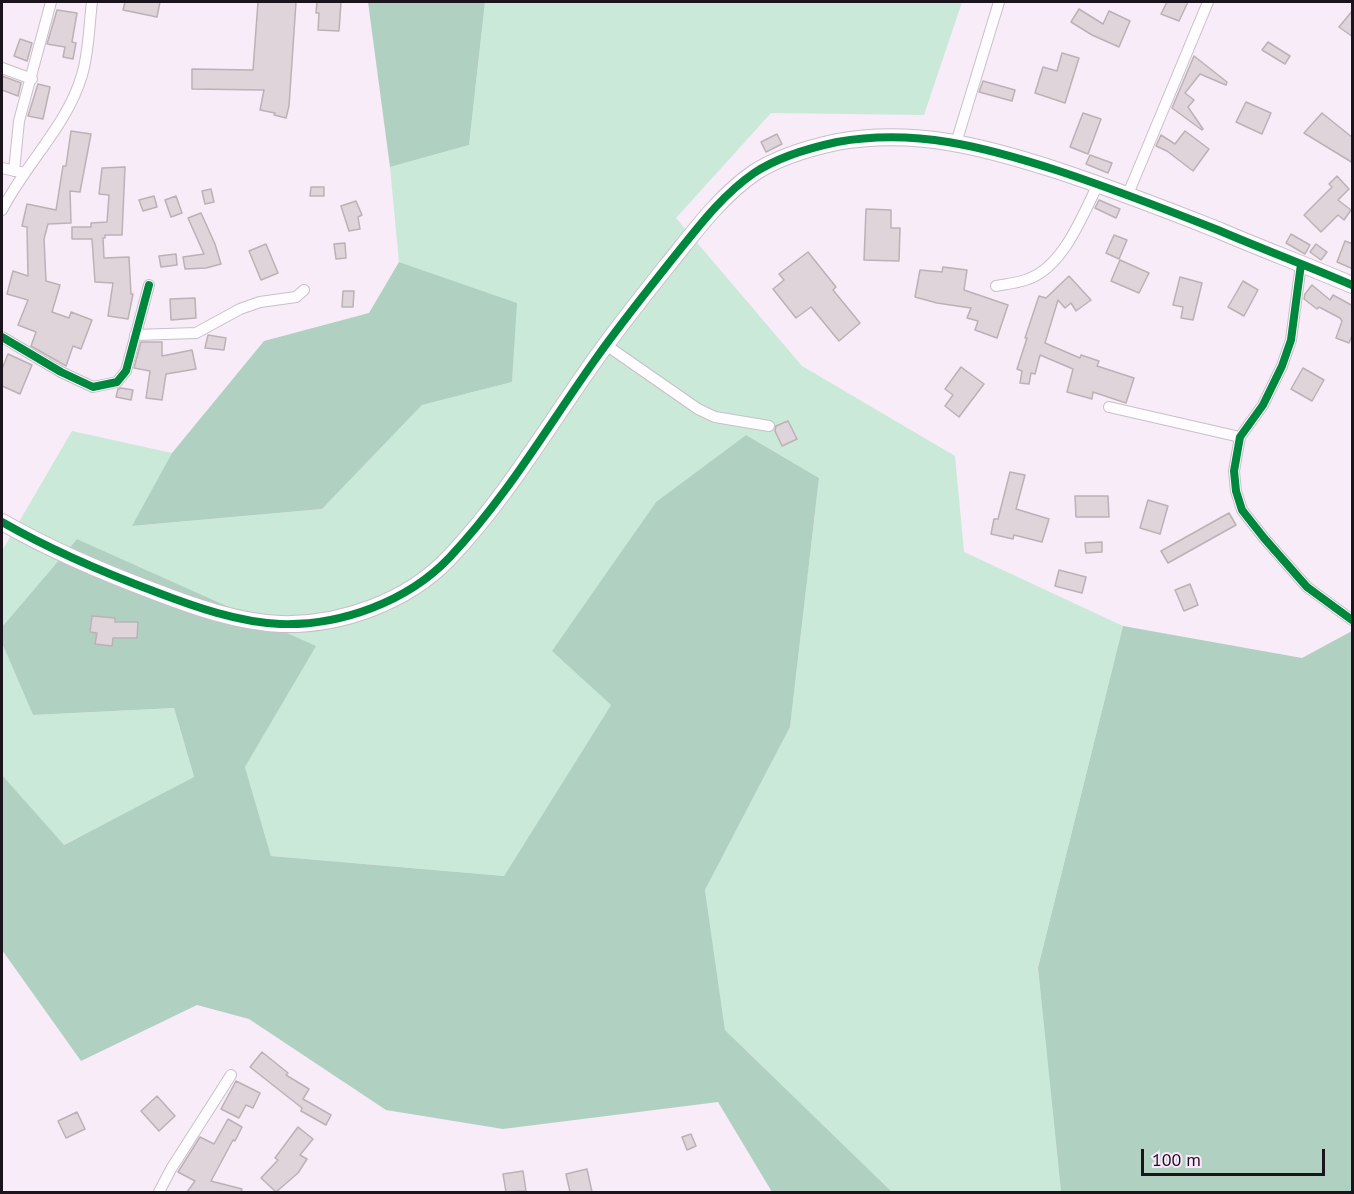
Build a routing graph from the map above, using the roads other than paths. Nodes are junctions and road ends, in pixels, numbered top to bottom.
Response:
1 (51, 2) edge
2 (92, 2) edge
3 (999, 2) edge
4 (1208, 2) edge
5 (2, 68) edge
6 (32, 79) junction
7 (956, 143) junction
8 (2, 168) edge
9 (19, 172) junction
10 (1098, 184) junction
11 (1128, 194) junction
12 (2, 210) edge
13 (1301, 264) junction
14 (149, 285) dead end
15 (1353, 285) edge
16 (996, 286) dead end
17 (304, 290) dead end
18 (135, 335) junction
19 (2, 337) edge
20 (606, 345) junction
21 (1108, 407) dead end
22 (769, 426) dead end
23 (1240, 437) junction
24 (2, 522) edge
25 (1353, 620) edge
26 (231, 1075) dead end
27 (159, 1192) edge

1 - 6 street
2 - 9 street
3 - 7 street
4 - 11 street
5 - 6 street
6 - 9 street
7 - 10 street
7 - 20 street
8 - 9 street
9 - 12 street
10 - 11 street
10 - 16 street
11 - 13 street
13 - 15 street
13 - 23 street
14 - 18 street
17 - 18 street
18 - 19 street
20 - 22 street
20 - 24 street
21 - 23 street
23 - 25 street
26 - 27 street

